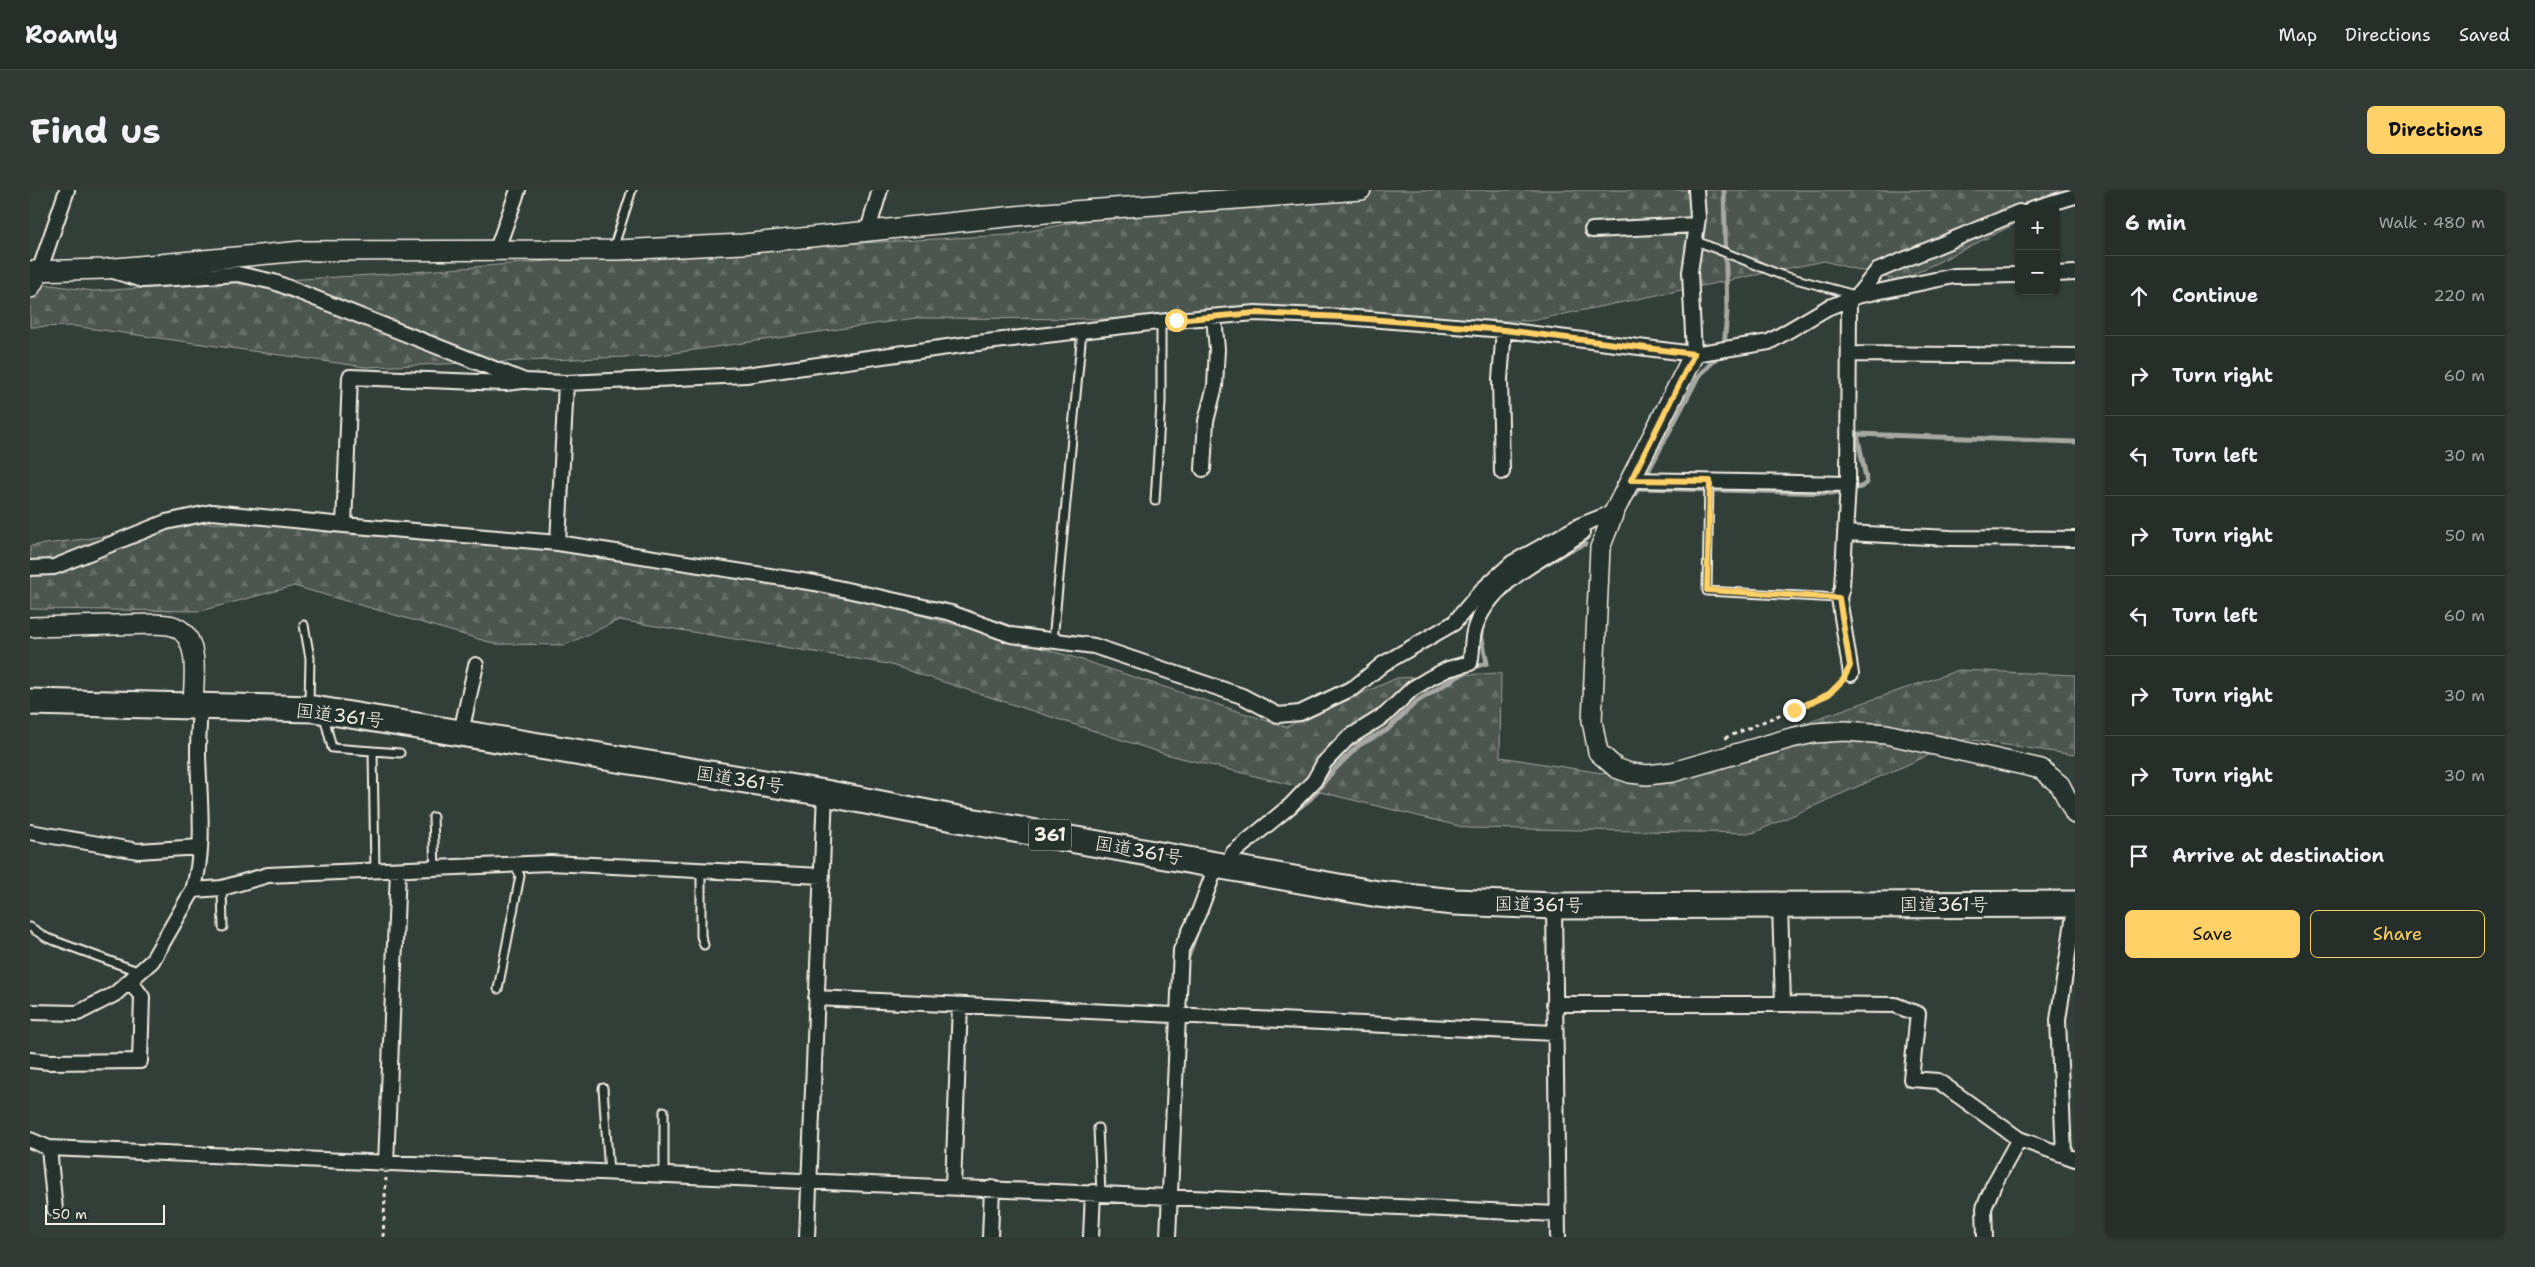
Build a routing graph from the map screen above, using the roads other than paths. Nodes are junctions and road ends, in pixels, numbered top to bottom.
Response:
1 (67, 190) edge
2 (518, 190) edge
3 (632, 190) edge
4 (880, 190) edge
5 (1361, 190) edge
6 (1696, 190) edge
7 (2075, 196) edge
8 (2044, 205) edge
9 (2015, 214) edge
10 (1697, 225) junction
11 (868, 230) junction
12 (1592, 230) dead end
13 (1694, 240) junction
14 (497, 249) junction
15 (612, 250) junction
16 (105, 269) junction
17 (35, 271) edge
18 (2075, 273) edge
19 (2015, 274) edge
20 (2060, 274) edge
21 (30, 288) edge
22 (1853, 298) junction
23 (1214, 318) junction
24 (1161, 322) junction
25 (1082, 330) junction
26 (1504, 330) junction
27 (1694, 354) junction
28 (1850, 354) junction
29 (2075, 356) edge
30 (525, 381) junction
31 (566, 383) junction
32 (1203, 469) dead end
33 (1502, 472) dead end
34 (1631, 480) junction
35 (1710, 481) junction
36 (1848, 484) junction
37 (1155, 501) dead end
38 (1614, 512) junction
39 (344, 525) junction
40 (1845, 533) junction
41 (2075, 539) edge
42 (558, 543) junction
43 (30, 568) edge
44 (1839, 598) junction
45 (304, 625) dead end
46 (30, 627) edge
47 (1053, 641) junction
48 (476, 665) dead end
49 (1850, 670) road end
50 (30, 702) edge
51 (196, 707) junction
52 (316, 710) junction
53 (461, 732) junction
54 (373, 752) junction
55 (400, 753) dead end
56 (825, 793) junction
57 (2075, 814) edge
58 (433, 817) dead end
59 (30, 832) edge
60 (200, 847) junction
61 (515, 865) junction
62 (1222, 865) junction
63 (435, 868) junction
64 (398, 870) junction
65 (701, 870) junction
66 (374, 871) junction
67 (822, 876) junction
68 (222, 888) junction
69 (193, 890) junction
70 (2075, 904) edge
71 (1780, 905) junction
72 (1554, 906) junction
73 (2075, 908) edge
74 (223, 926) dead end
75 (30, 927) edge
76 (704, 946) dead end
77 (135, 976) junction
78 (498, 989) dead end
79 (816, 998) junction
80 (1554, 1004) junction
81 (1782, 1004) junction
82 (960, 1005) junction
83 (30, 1012) edge
84 (1181, 1015) junction
85 (1554, 1032) junction
86 (30, 1060) edge
87 (603, 1088) dead end
88 (664, 1111) dead end
89 (1098, 1128) dead end
90 (2019, 1139) junction
91 (30, 1140) edge
92 (49, 1148) junction
93 (2070, 1157) edge
94 (386, 1164) junction
95 (609, 1172) junction
96 (664, 1175) junction
97 (809, 1180) junction
98 (953, 1186) junction
99 (992, 1188) junction
100 (1097, 1192) junction
101 (1174, 1197) junction
102 (54, 1210) dead end
103 (1558, 1214) junction
104 (806, 1237) edge
105 (990, 1237) edge
106 (1091, 1237) edge
107 (1168, 1237) edge
108 (1558, 1237) edge
109 (1985, 1237) edge

1 - 17 street
2 - 14 street
3 - 15 lane
4 - 11 street
5 - 11 street
6 - 10 street
7 - 8 street
9 - 22 street
10 - 12 street
10 - 13 street
11 - 15 street
13 - 22 lane
13 - 27 street
14 - 15 street
14 - 16 street
16 - 17 street
16 - 30 street
17 - 21 street
18 - 20 street
19 - 22 street
22 - 27 street
22 - 28 street
23 - 24 street
23 - 26 street
23 - 32 street
24 - 25 street
24 - 37 lane
25 - 31 street
25 - 47 lane
26 - 27 street
26 - 33 street
27 - 34 street
28 - 29 street
28 - 36 street
30 - 31 street
30 - 39 street
31 - 42 street
34 - 35 street
34 - 38 street
35 - 36 street
35 - 44 lane
36 - 40 street
38 - 47 street
38 - 57 street
38 - 62 street
39 - 42 street
39 - 43 street
40 - 41 street
40 - 44 street
42 - 47 street
44 - 49 street
45 - 52 lane
46 - 51 street
48 - 53 street
50 - 51 highway, 国道361号 / 361
51 - 52 highway, 国道361号 / 361
51 - 60 street
52 - 53 highway, 国道361号 / 361
52 - 54 lane
53 - 56 highway, 国道361号 / 361
54 - 55 lane
54 - 66 lane
56 - 62 highway, 国道361号 / 361
56 - 67 street
58 - 63 lane
59 - 60 street
60 - 69 street
61 - 63 street
61 - 65 street
61 - 78 lane
62 - 72 highway, 国道361号 / 361
62 - 84 street
63 - 64 street
64 - 66 street
64 - 94 street
65 - 67 street
65 - 76 lane
66 - 68 street
67 - 79 street
68 - 69 street
68 - 74 lane
69 - 77 street
70 - 71 highway, 国道361号 / 361
71 - 72 highway, 国道361号 / 361
71 - 81 street
72 - 80 street
73 - 93 street
75 - 77 lane
77 - 83 street
77 - 86 street
79 - 82 street
79 - 97 street
80 - 81 street
80 - 85 street
81 - 90 street
82 - 84 street
82 - 98 street
84 - 85 street
84 - 101 street
85 - 103 street
87 - 95 lane
88 - 96 lane
89 - 100 lane
90 - 93 street
90 - 109 street
91 - 92 street
92 - 94 street
92 - 102 street
94 - 95 street
95 - 96 street
96 - 97 street
97 - 98 street
97 - 104 street
98 - 99 street
99 - 100 street
99 - 105 street
100 - 101 street
100 - 106 street
101 - 103 street
101 - 107 street
103 - 108 street

